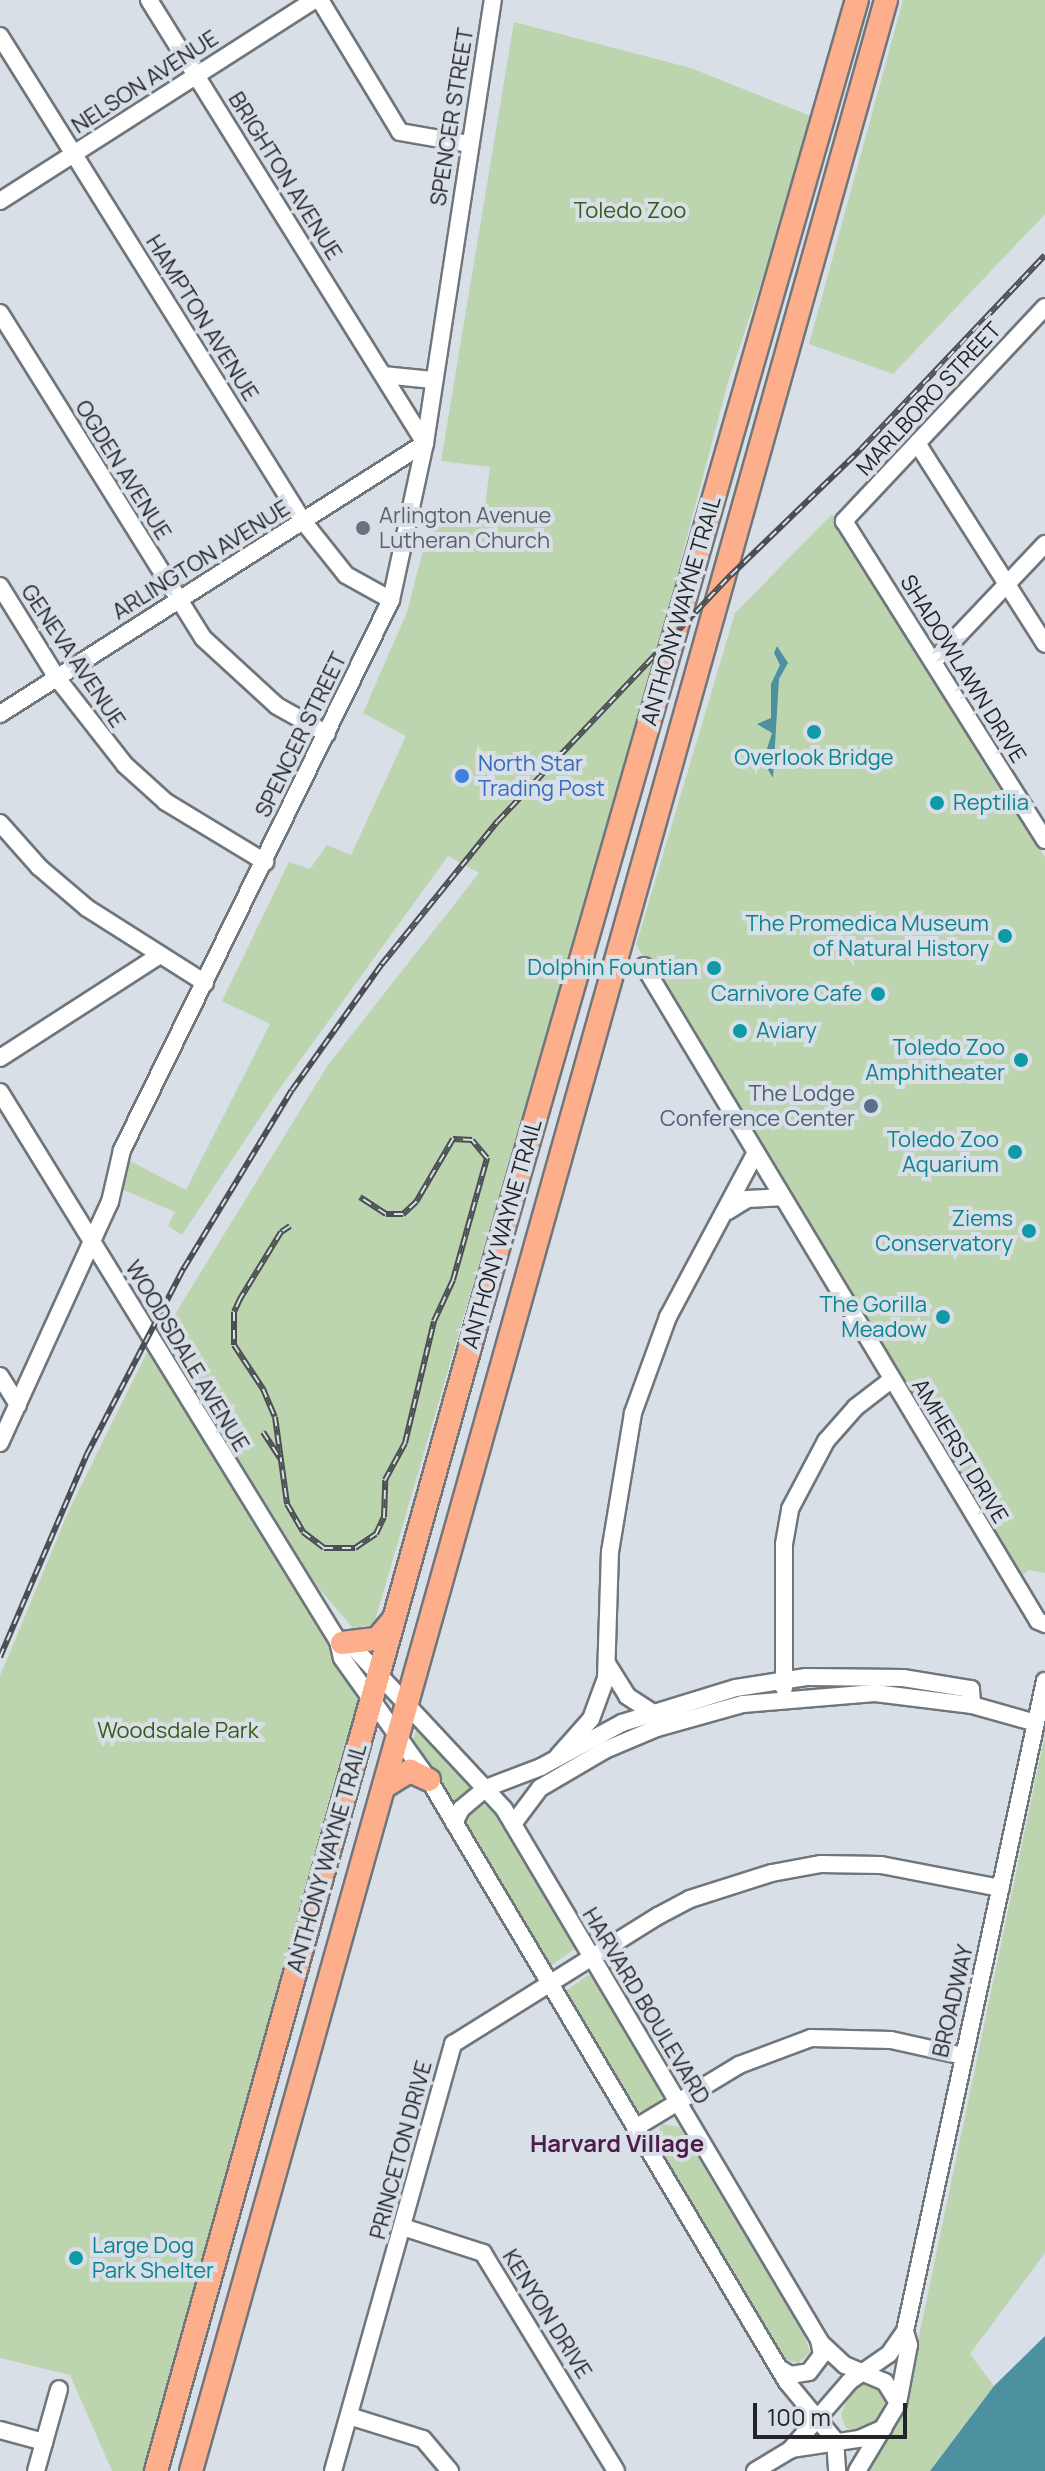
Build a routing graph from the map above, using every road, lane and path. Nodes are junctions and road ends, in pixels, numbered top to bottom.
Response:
1 (149, 0) edge
2 (317, 0) edge
3 (493, 0) edge
4 (857, 0) edge
5 (886, 0) edge
6 (0, 36) edge
7 (196, 76) junction
8 (469, 144) junction
9 (73, 154) junction
10 (0, 201) edge
11 (1045, 307) edge
12 (0, 313) edge
13 (383, 375) junction
14 (433, 380) junction
15 (425, 443) junction
16 (917, 443) junction
17 (303, 521) junction
18 (844, 521) joint
19 (1045, 544) edge
20 (1007, 583) junction
21 (0, 586) edge
22 (178, 600) junction
23 (391, 600) junction
24 (1045, 644) edge
25 (933, 662) junction
26 (57, 678) junction
27 (0, 714) edge
28 (327, 734) junction
29 (0, 823) edge
30 (1045, 840) edge
31 (265, 862) junction
32 (157, 957) junction
33 (644, 966) dead end
34 (205, 983) junction
35 (0, 1058) edge
36 (0, 1092) edge
37 (755, 1154) junction
38 (781, 1197) junction
39 (728, 1211) junction
40 (92, 1243) junction
41 (0, 1376) edge
42 (891, 1380) junction
43 (18, 1405) junction
44 (0, 1443) edge
45 (423, 1521) junction
46 (397, 1614) junction
47 (1045, 1624) edge
48 (340, 1642) junction
49 (608, 1663) junction
50 (381, 1675) junction
51 (1045, 1681) edge
52 (784, 1689) junction
53 (402, 1698) junction
54 (371, 1702) junction
55 (658, 1719) junction
56 (1036, 1723) junction
57 (397, 1737) junction
58 (556, 1764) junction
59 (429, 1780) junction
60 (384, 1787) junction
61 (486, 1788) junction
62 (454, 1823) junction
63 (513, 1824) junction
64 (1001, 1888) junction
65 (591, 1958) junction
66 (548, 1984) junction
67 (963, 2056) junction
68 (678, 2102) junction
69 (635, 2128) junction
70 (403, 2227) junction
71 (905, 2331) junction
72 (819, 2340) junction
73 (779, 2368) junction
74 (861, 2373) junction
75 (59, 2389) dead end
76 (898, 2403) junction
77 (349, 2416) junction
78 (892, 2420) junction
79 (820, 2421) junction
80 (0, 2430) edge
81 (835, 2440) junction
82 (44, 2442) junction
83 (790, 2450) junction
84 (36, 2471) edge
85 (156, 2471) edge
86 (191, 2471) edge
87 (333, 2471) edge
88 (450, 2471) edge
89 (616, 2471) edge
90 (755, 2471) edge
91 (837, 2471) edge
92 (857, 2471) edge

1 - 7 street, BRIGHTON AVENUE
2 - 7 street, NELSON AVENUE
2 - 8 street
3 - 8 street, SPENCER STREET
4 - 45 highway, ANTHONY WAYNE TRAIL
5 - 53 highway, ANTHONY WAYNE TRAIL
6 - 9 street, HAMPTON AVENUE
7 - 9 street, NELSON AVENUE
7 - 13 street, BRIGHTON AVENUE
8 - 14 street, SPENCER STREET
9 - 10 street, NELSON AVENUE
9 - 17 street, HAMPTON AVENUE
11 - 16 street, MARLBORO STREET
12 - 22 street, OGDEN AVENUE
13 - 14 street
13 - 15 street, BRIGHTON AVENUE
14 - 15 street, SPENCER STREET
15 - 17 street, ARLINGTON AVENUE
15 - 23 street, SPENCER STREET
16 - 18 street, MARLBORO STREET
16 - 20 street
17 - 22 street, ARLINGTON AVENUE
17 - 23 street, HAMPTON AVENUE
18 - 25 street, SHADOWLAWN DRIVE
19 - 20 street
20 - 24 street
20 - 25 street
21 - 26 street, GENEVA AVENUE
22 - 26 street, ARLINGTON AVENUE
22 - 28 street, OGDEN AVENUE
23 - 28 street, SPENCER STREET
25 - 30 street, SHADOWLAWN DRIVE
26 - 27 street, ARLINGTON AVENUE
26 - 31 street, GENEVA AVENUE
28 - 31 street, SPENCER STREET
29 - 32 street
31 - 34 street, SPENCER STREET
32 - 34 street
32 - 35 street
33 - 37 street, AMHERST DRIVE
34 - 40 street, SPENCER STREET
36 - 40 street, WOODSDALE AVENUE
37 - 38 street, AMHERST DRIVE
37 - 39 street
38 - 39 street
38 - 42 street, AMHERST DRIVE
39 - 49 street
40 - 43 street, SPENCER STREET
40 - 48 street, WOODSDALE AVENUE
41 - 43 street
42 - 47 street, AMHERST DRIVE
42 - 52 street
43 - 44 street, SPENCER STREET
45 - 46 highway, ANTHONY WAYNE TRAIL
45 - 53 highway
46 - 48 highway
46 - 50 highway, ANTHONY WAYNE TRAIL
48 - 50 street, WOODSDALE AVENUE
48 - 54 street, WOODSDALE AVENUE
49 - 55 street
49 - 58 street
50 - 53 street, WOODSDALE AVENUE
50 - 54 highway, ANTHONY WAYNE TRAIL
51 - 56 street, BROADWAY
52 - 55 street
52 - 56 street
53 - 57 highway, ANTHONY WAYNE TRAIL
53 - 61 street, HARVARD BOULEVARD
54 - 57 street, WOODSDALE AVENUE
54 - 85 highway, ANTHONY WAYNE TRAIL
55 - 58 street
56 - 64 street, BROADWAY
57 - 59 street
57 - 60 highway, ANTHONY WAYNE TRAIL
58 - 61 street
58 - 63 street
59 - 60 highway
59 - 62 street
60 - 86 highway, ANTHONY WAYNE TRAIL
61 - 62 street
61 - 63 street, HARVARD BOULEVARD
62 - 66 street
63 - 65 street, HARVARD BOULEVARD
64 - 65 street, PRINCETON DRIVE
64 - 67 street, BROADWAY
65 - 66 street, PRINCETON DRIVE
65 - 68 street, HARVARD BOULEVARD
66 - 69 street
66 - 70 street, PRINCETON DRIVE
67 - 68 street
67 - 71 street, BROADWAY
68 - 69 street
68 - 72 street, HARVARD BOULEVARD
69 - 73 street
70 - 77 street, PRINCETON DRIVE
70 - 89 street, KENYON DRIVE
71 - 74 street, BROADWAY
71 - 76 street, BROADWAY
72 - 73 street
72 - 74 street, HARVARD BOULEVARD
73 - 79 street
74 - 76 street, HARVARD BOULEVARD
74 - 79 street, BROADWAY
75 - 82 street
76 - 78 street, BROADWAY
77 - 87 street, PRINCETON DRIVE
77 - 88 street
78 - 81 street
78 - 92 street, BROADWAY
79 - 81 street
79 - 83 street, BROADWAY
80 - 82 street
81 - 83 street
81 - 91 street
82 - 84 street
83 - 90 street

